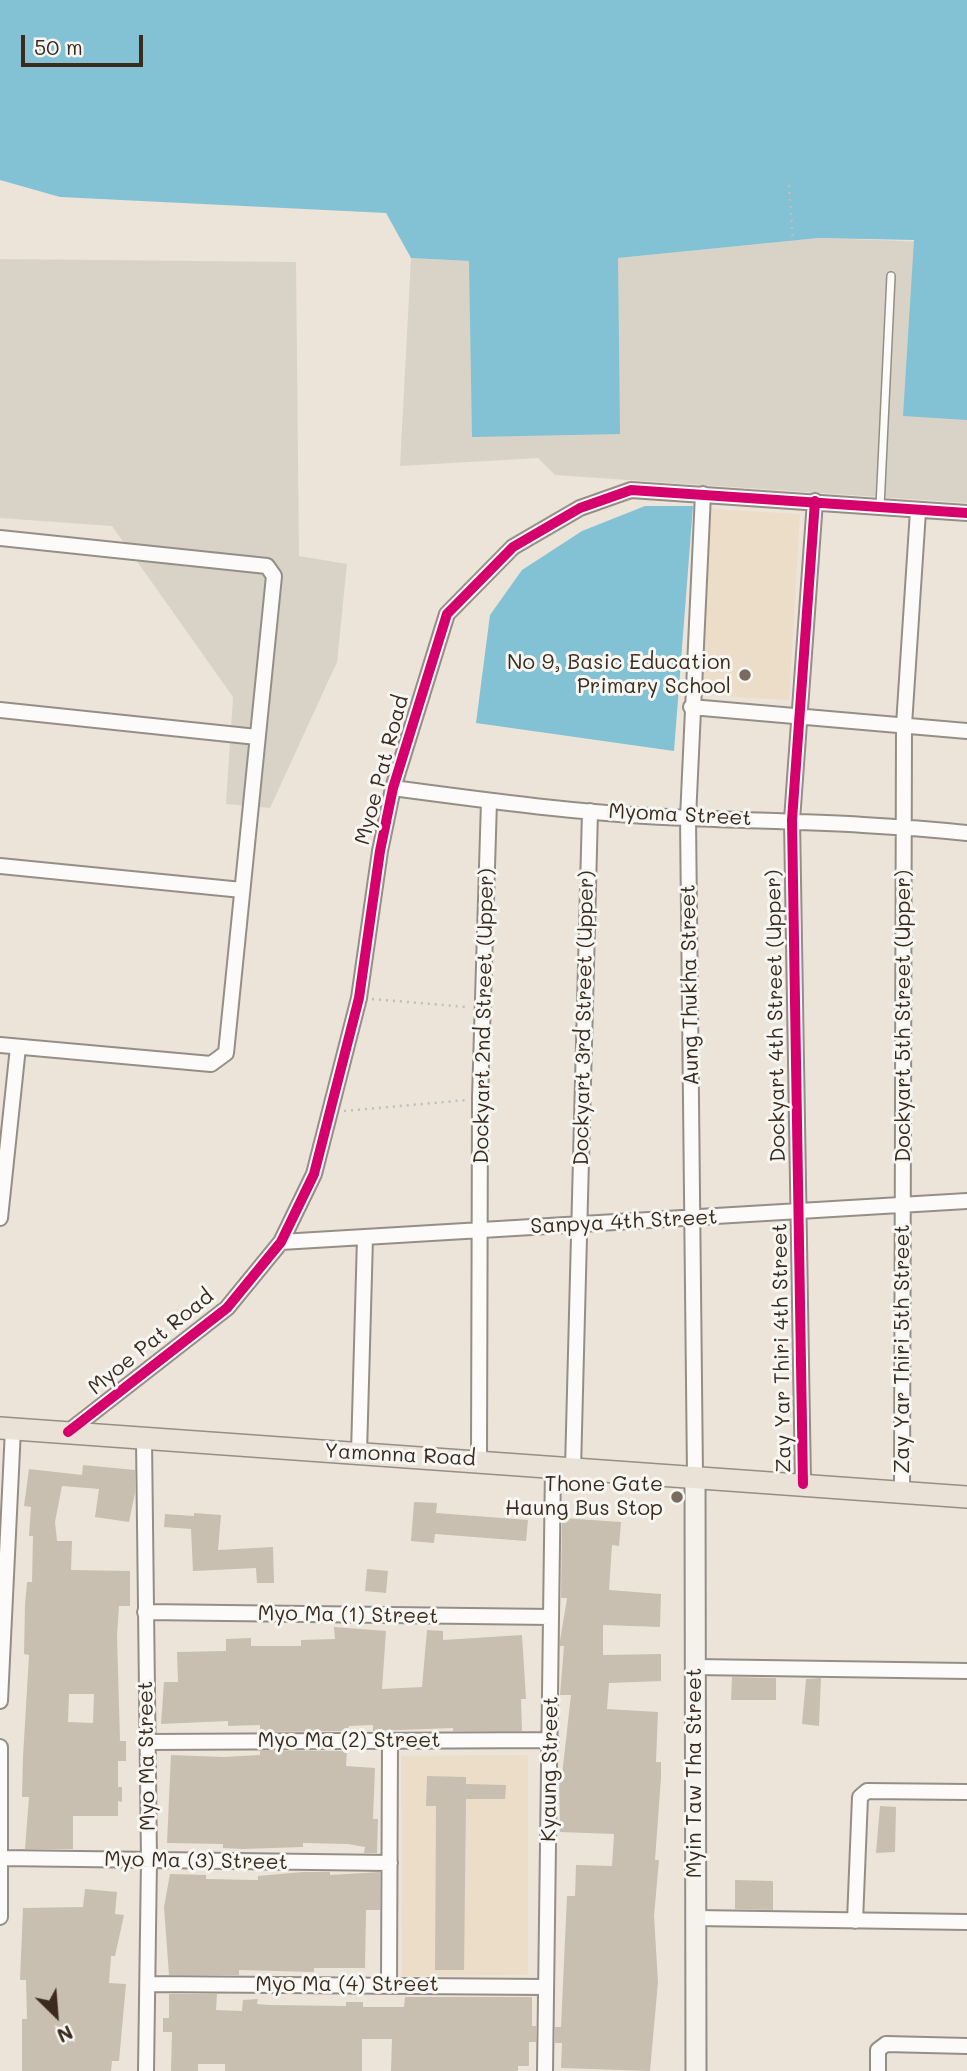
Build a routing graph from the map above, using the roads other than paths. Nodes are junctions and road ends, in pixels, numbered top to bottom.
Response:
1 (891, 276) dead end
2 (703, 494) junction
3 (815, 501) junction
4 (880, 508) junction
5 (918, 510) junction
6 (967, 513) edge
7 (0, 538) edge
8 (691, 707) junction
9 (0, 710) edge
10 (799, 717) junction
11 (904, 725) junction
12 (967, 730) edge
13 (257, 737) junction
14 (393, 788) junction
15 (489, 801) junction
16 (590, 810) junction
17 (688, 818) junction
18 (792, 820) junction
19 (904, 826) junction
20 (967, 833) edge
21 (0, 866) edge
22 (242, 890) junction
23 (0, 1045) edge
24 (18, 1047) junction
25 (967, 1201) edge
26 (903, 1205) junction
27 (799, 1211) junction
28 (0, 1218) edge
29 (692, 1218) junction
30 (579, 1225) junction
31 (480, 1231) junction
32 (365, 1238) junction
33 (281, 1242) junction
34 (6, 1428) edge
35 (68, 1432) junction
36 (144, 1440) junction
37 (359, 1453) junction
38 (479, 1460) junction
39 (563, 1468) junction
40 (695, 1476) junction
41 (803, 1485) junction
42 (902, 1492) junction
43 (967, 1497) edge
44 (4, 1575) edge
45 (145, 1612) junction
46 (551, 1617) junction
47 (695, 1667) junction
48 (967, 1671) edge
49 (0, 1701) edge
50 (551, 1740) junction
51 (390, 1741) junction
52 (147, 1742) junction
53 (0, 1747) edge
54 (967, 1792) edge
55 (1, 1858) edge
56 (149, 1860) junction
57 (390, 1863) junction
58 (0, 1917) edge
59 (695, 1918) junction
60 (856, 1921) junction
61 (967, 1922) edge
62 (148, 1984) junction
63 (389, 1985) junction
64 (546, 1987) junction
65 (967, 2046) edge
66 (146, 2071) edge
67 (545, 2071) edge
68 (696, 2071) edge
69 (878, 2071) edge

1 - 4 lane
2 - 3 street, Myoe Pat Road
2 - 8 street, Aung Thukha Street
2 - 14 street, Myoe Pat Road
3 - 4 street, Myoe Pat Road
3 - 10 street, Dockyart 4th Street (Upper)
4 - 5 street, Myoe Pat Road
5 - 6 street, Myoe Pat Road
5 - 11 street, Dockyart 5th Street (Upper)
7 - 13 street
8 - 10 street
8 - 17 street, Aung Thukha Street
9 - 13 street
10 - 11 street
10 - 18 street, Dockyart 4th Street (Upper)
11 - 12 street
11 - 19 street, Dockyart 5th Street (Upper)
13 - 22 street
14 - 15 street, Myoma Street
14 - 33 street, Myoe Pat Road
15 - 16 street, Myoma Street
15 - 31 street, Dockyart 2nd Street (Upper)
16 - 17 street, Myoma Street
16 - 30 street, Dockyart 3rd Street (Upper)
17 - 18 street, Myoma Street
17 - 29 street, Aung Thukha Street
18 - 19 street, Myoma Street
18 - 27 street, Dockyart 4th Street (Upper)
19 - 20 street, Myoma Street
19 - 26 street, Dockyart 5th Street (Upper)
21 - 22 street
22 - 24 street
23 - 24 street
24 - 28 street
25 - 26 street, Sanpya 4th Street
26 - 27 street, Sanpya 4th Street
26 - 42 street, Zay Yar Thiri 5th Street
27 - 29 street, Sanpya 4th Street
27 - 41 street, Zay Yar Thiri 4th Street
29 - 30 street, Sanpya 4th Street
29 - 40 street, Aung Thukha Street
30 - 31 street, Sanpya 4th Street
30 - 39 street, Dockyart 3rd Street (Upper)
31 - 32 street, Sanpya 4th Street
31 - 38 street, Dockyart 2nd Street (Upper)
32 - 33 street, Sanpya 4th Street
32 - 37 street
33 - 35 street, Myoe Pat Road
34 - 35 main road, Yamonna Road
34 - 44 street
35 - 36 main road, Yamonna Road
36 - 37 main road, Yamonna Road
36 - 45 street, Myo Ma Street
37 - 38 main road, Yamonna Road
38 - 39 main road, Yamonna Road
39 - 40 main road, Yamonna Road
39 - 46 street, Kyaung Street
40 - 41 main road, Yamonna Road
40 - 47 main road, Myin Taw Tha Street
41 - 42 main road, Yamonna Road
42 - 43 main road, Yamonna Road
44 - 49 street
45 - 46 street, Myo Ma (1) Street
45 - 52 street, Myo Ma Street
46 - 50 street, Kyaung Street
47 - 48 street
47 - 59 main road, Myin Taw Tha Street
50 - 51 street, Myo Ma (2) Street
50 - 64 street, Kyaung Street
51 - 52 street, Myo Ma (2) Street
51 - 57 street
52 - 56 street, Myo Ma Street
53 - 55 street
54 - 60 street
55 - 56 street, Myo Ma (3) Street
55 - 58 street
56 - 57 street, Myo Ma (3) Street
56 - 62 street, Myo Ma Street
57 - 63 street
59 - 60 street
59 - 68 main road, Myin Taw Tha Street
60 - 61 street
62 - 63 street, Myo Ma (4) Street
62 - 66 street, Myo Ma Street
63 - 64 street, Myo Ma (4) Street
64 - 67 street, Kyaung Street
65 - 69 street

